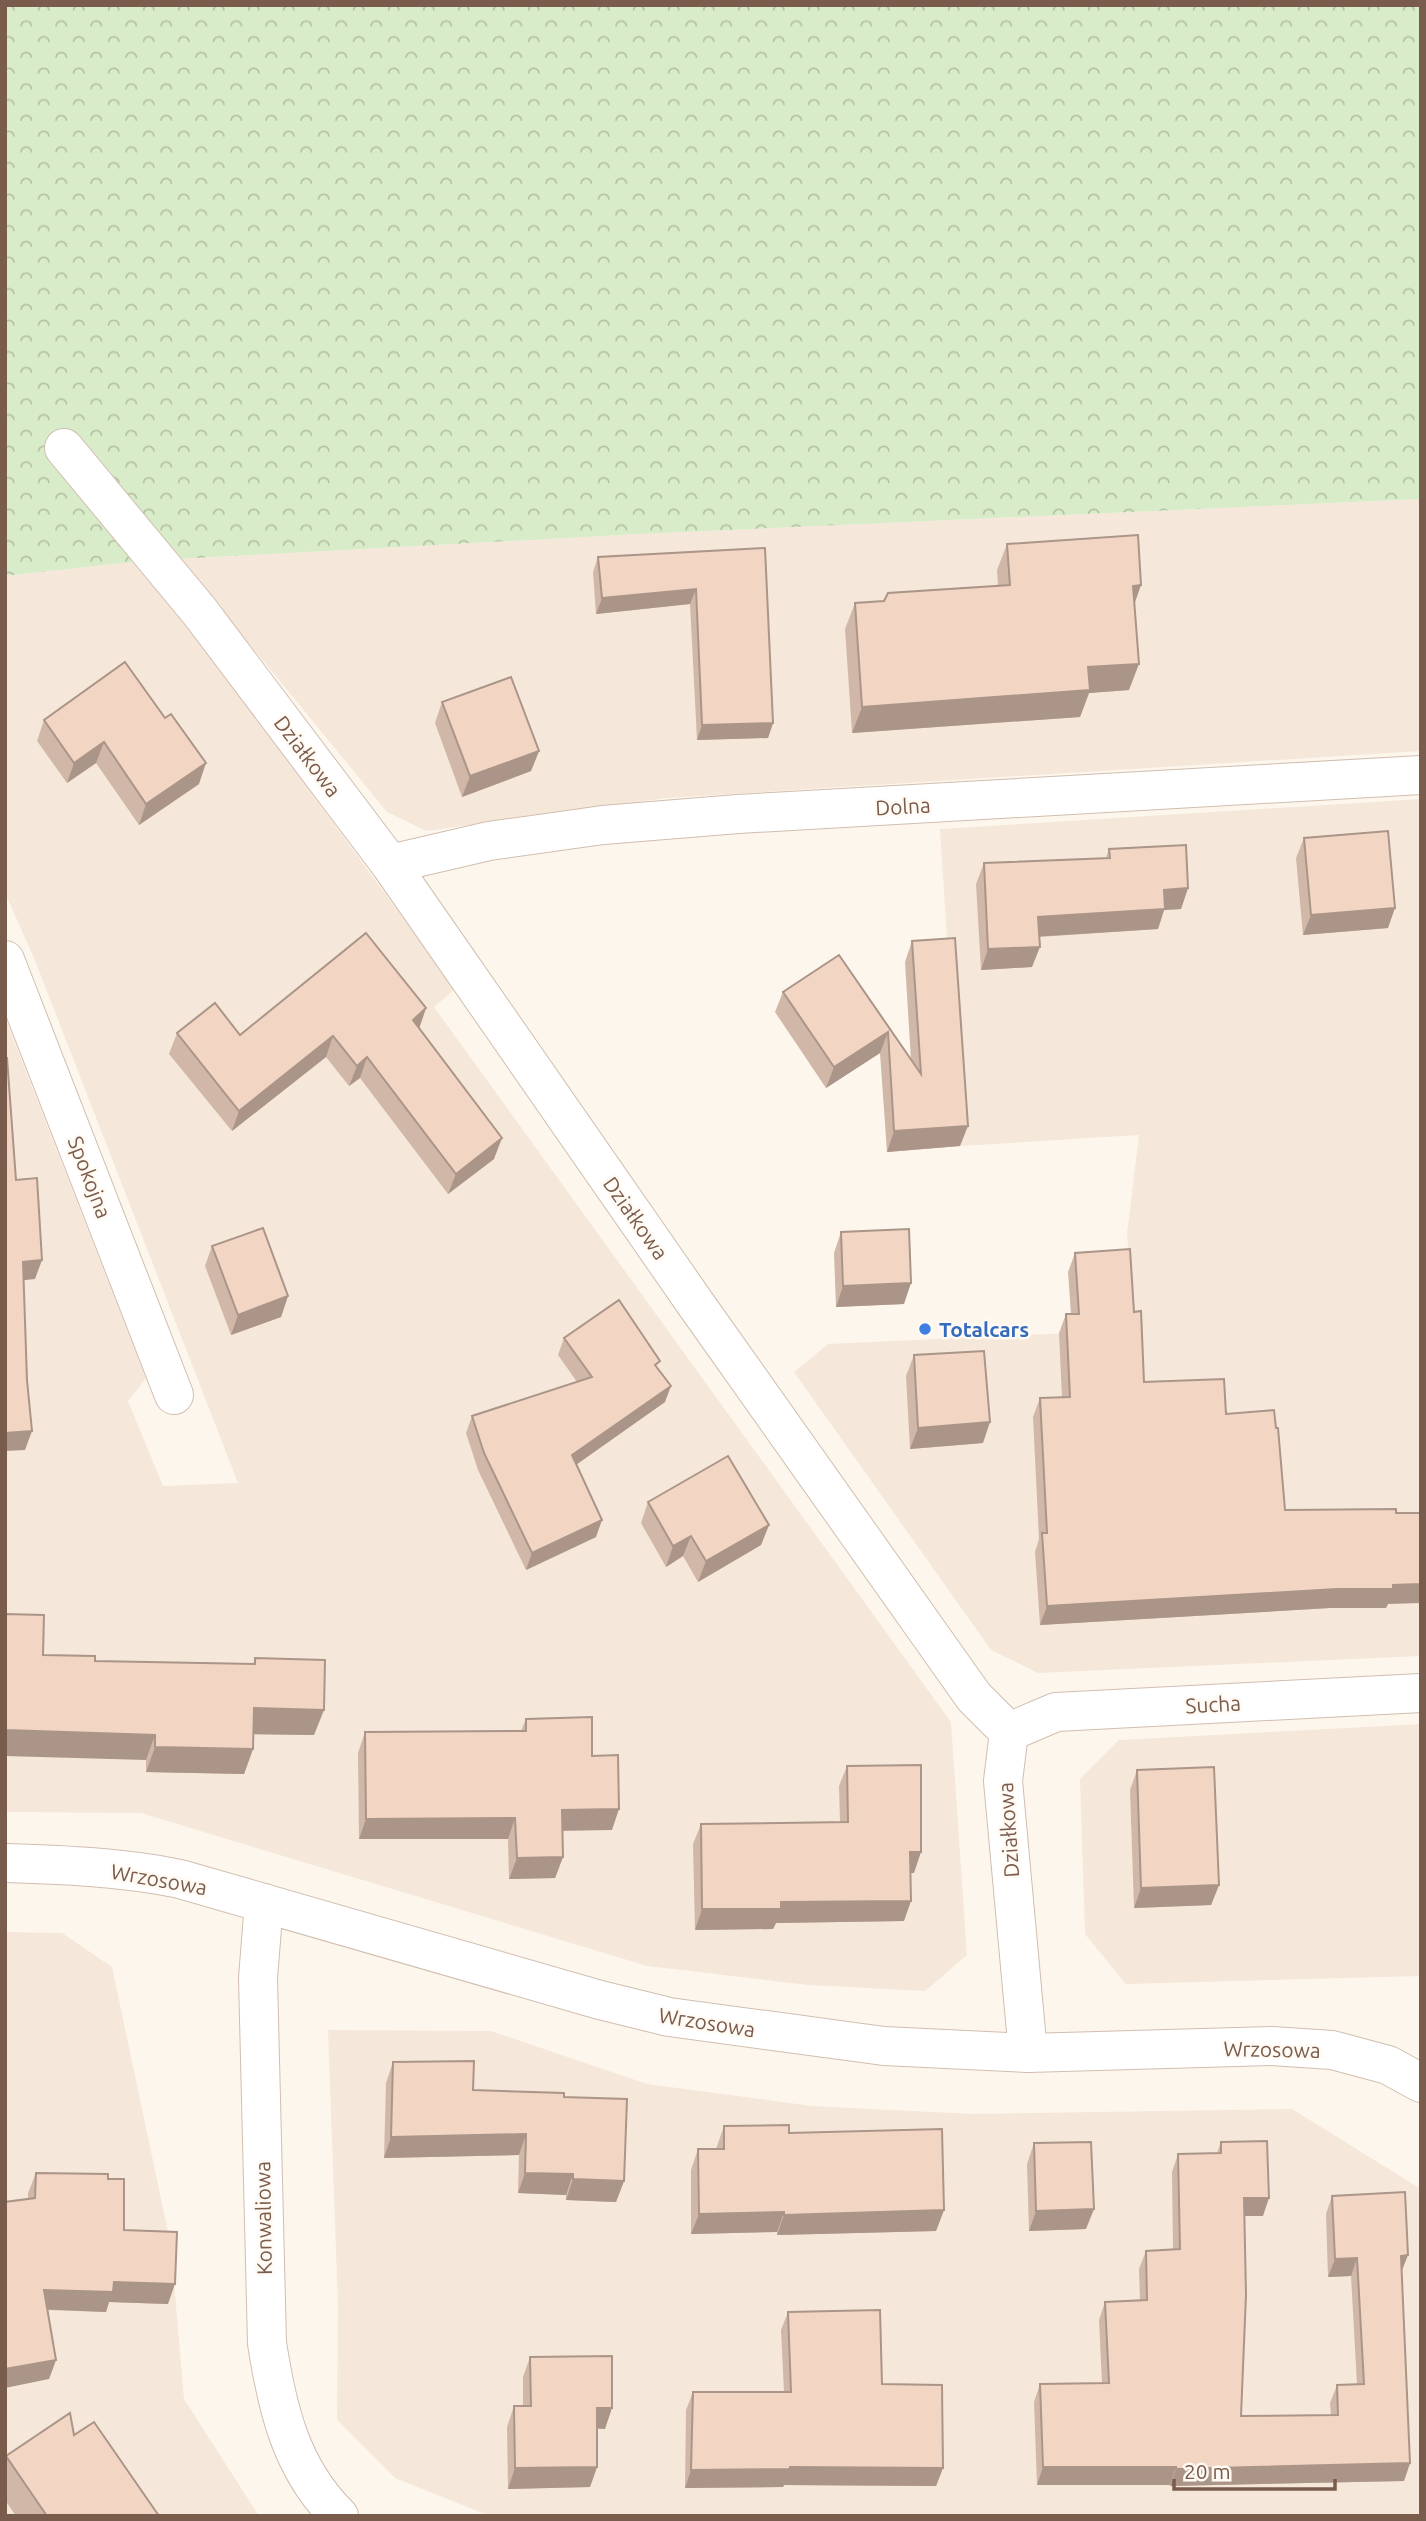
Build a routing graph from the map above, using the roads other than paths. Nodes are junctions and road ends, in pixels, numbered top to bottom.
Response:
1 (64, 449) dead end
2 (1421, 775) edge
3 (390, 864) junction
4 (5, 960) edge
5 (174, 1395) dead end
6 (1421, 1693) edge
7 (1009, 1732) junction
8 (5, 1863) edge
9 (264, 1903) junction
10 (1028, 2053) junction
11 (1421, 2083) edge
12 (339, 2516) edge

1 - 3 street, Działkowa
2 - 3 street, Dolna
3 - 7 street, Działkowa
4 - 5 street, Spokojna
6 - 7 street, Sucha
7 - 10 street, Działkowa
8 - 9 street, Wrzosowa
9 - 10 street, Wrzosowa
9 - 12 street, Konwaliowa
10 - 11 street, Wrzosowa

